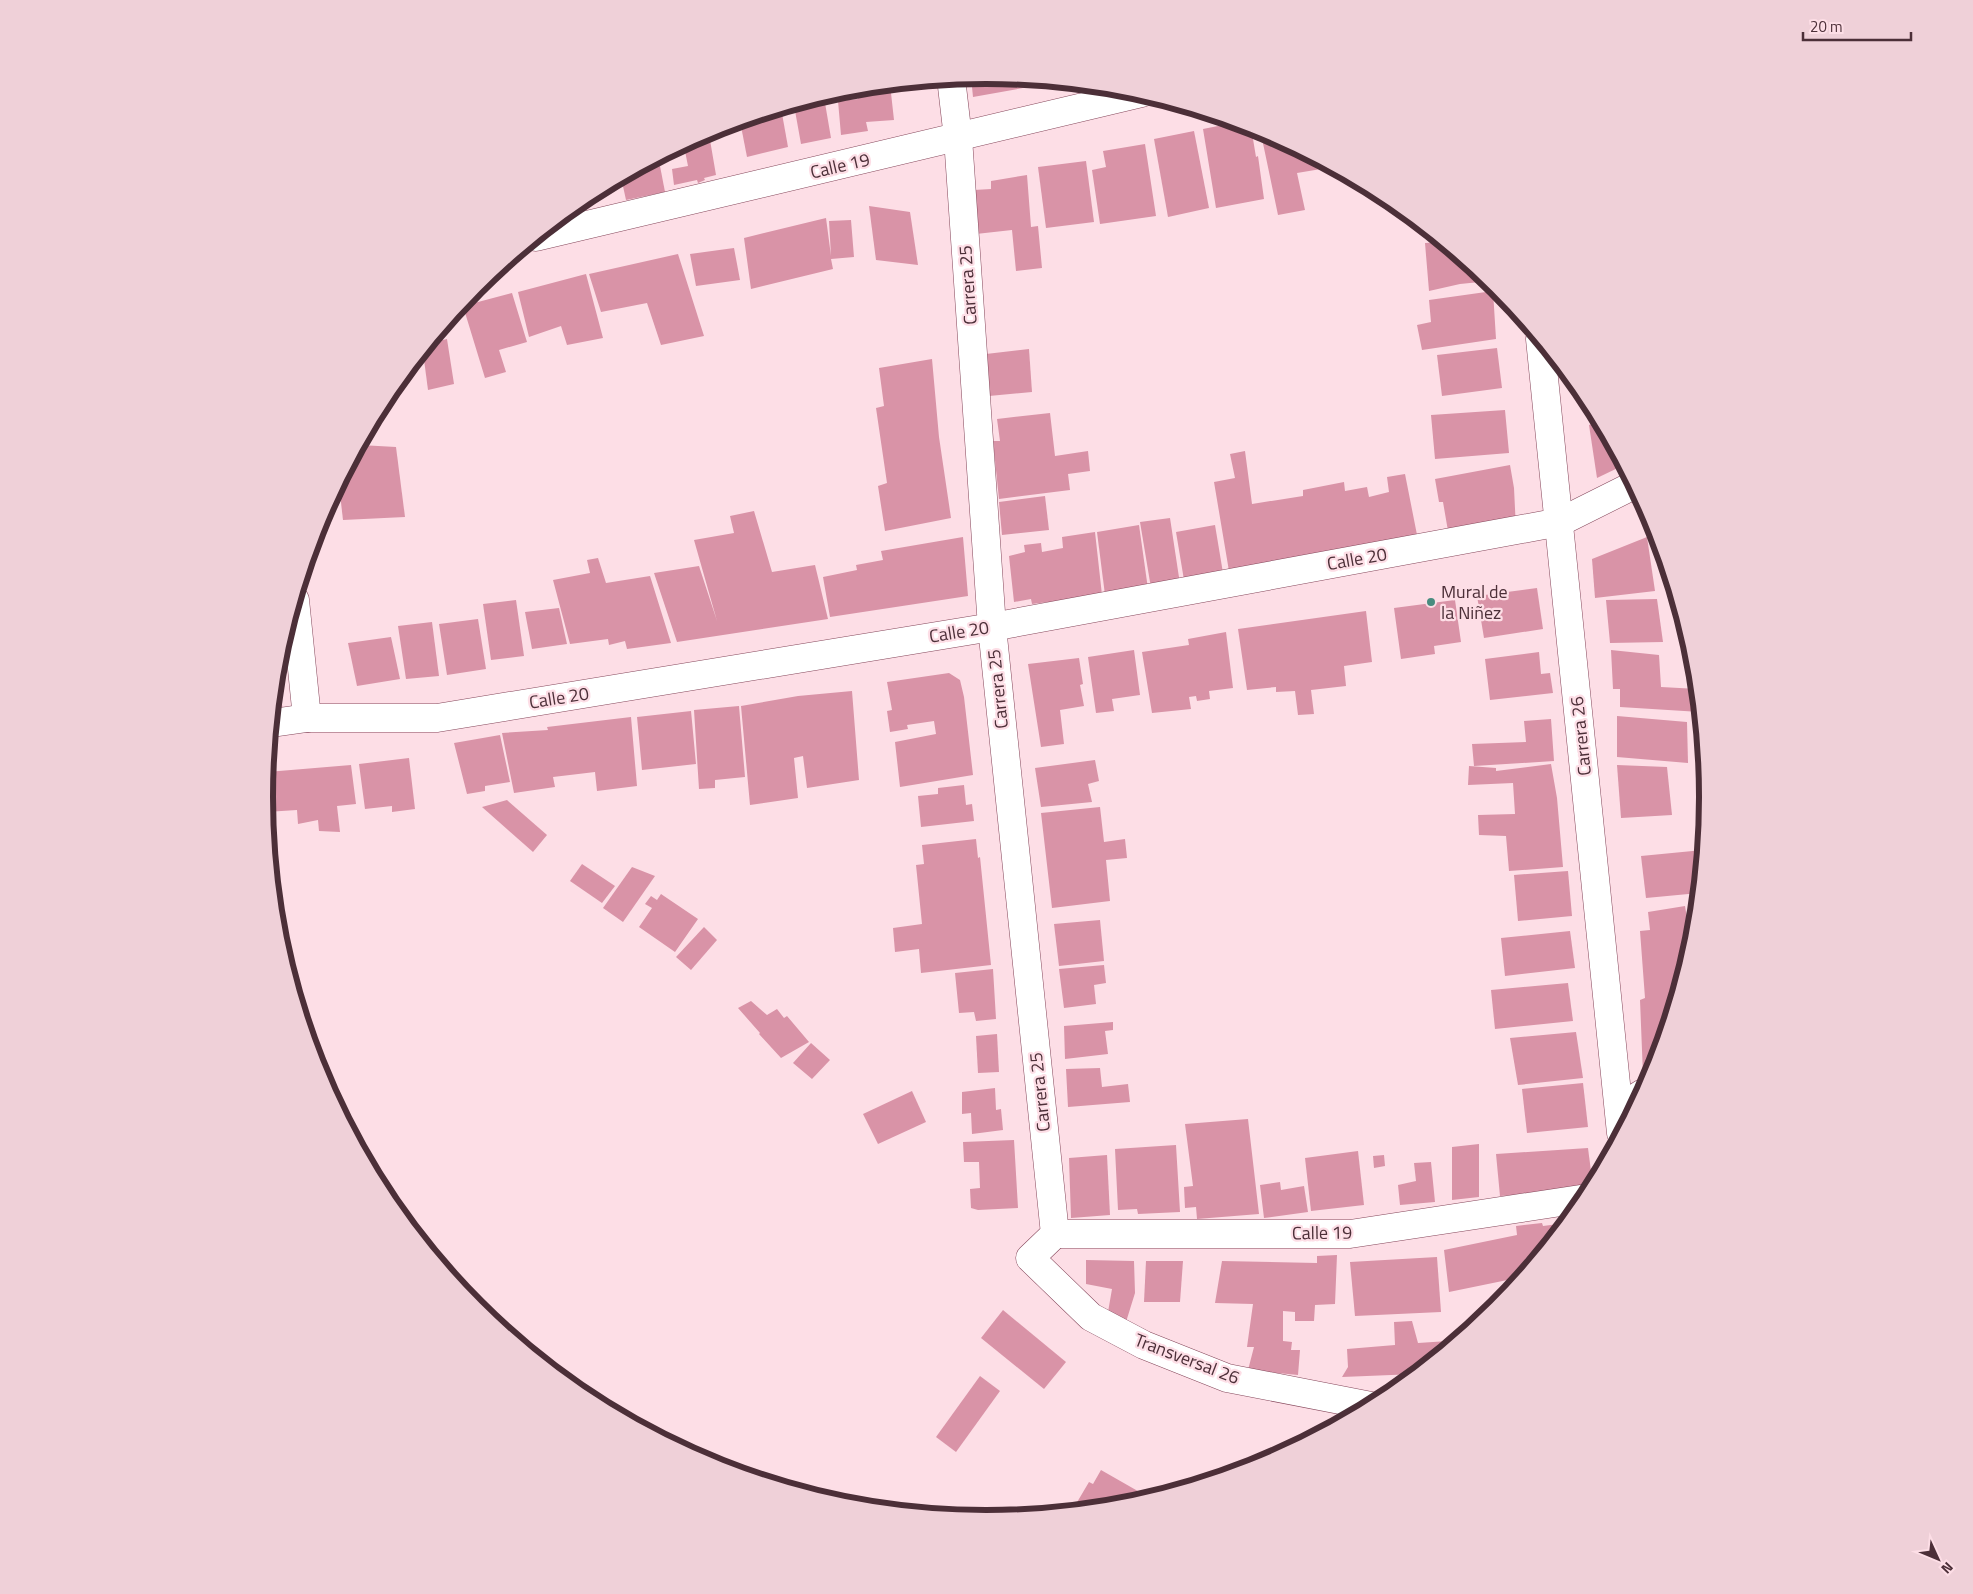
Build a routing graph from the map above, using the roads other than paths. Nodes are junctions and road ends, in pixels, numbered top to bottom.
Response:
1 (952, 85) edge
2 (1126, 97) edge
3 (958, 138) junction
4 (548, 234) edge
5 (1541, 350) edge
6 (1629, 488) edge
7 (1560, 522) junction
8 (297, 617) edge
9 (992, 627) junction
10 (308, 718) junction
11 (277, 722) edge
12 (1620, 1121) edge
13 (1575, 1200) edge
14 (1055, 1234) junction
15 (1361, 1404) edge

1 - 3 street, Carrera 25
2 - 3 street, Calle 19
3 - 4 street, Calle 19
3 - 9 street, Carrera 25
5 - 7 street, Carrera 26
6 - 7 street, Calle 20
7 - 9 street, Calle 20
7 - 12 street, Carrera 26
8 - 10 street
9 - 10 street, Calle 20
9 - 14 street, Carrera 25
10 - 11 street, Calle 20
13 - 14 street, Calle 19
14 - 15 street, Transversal 26

